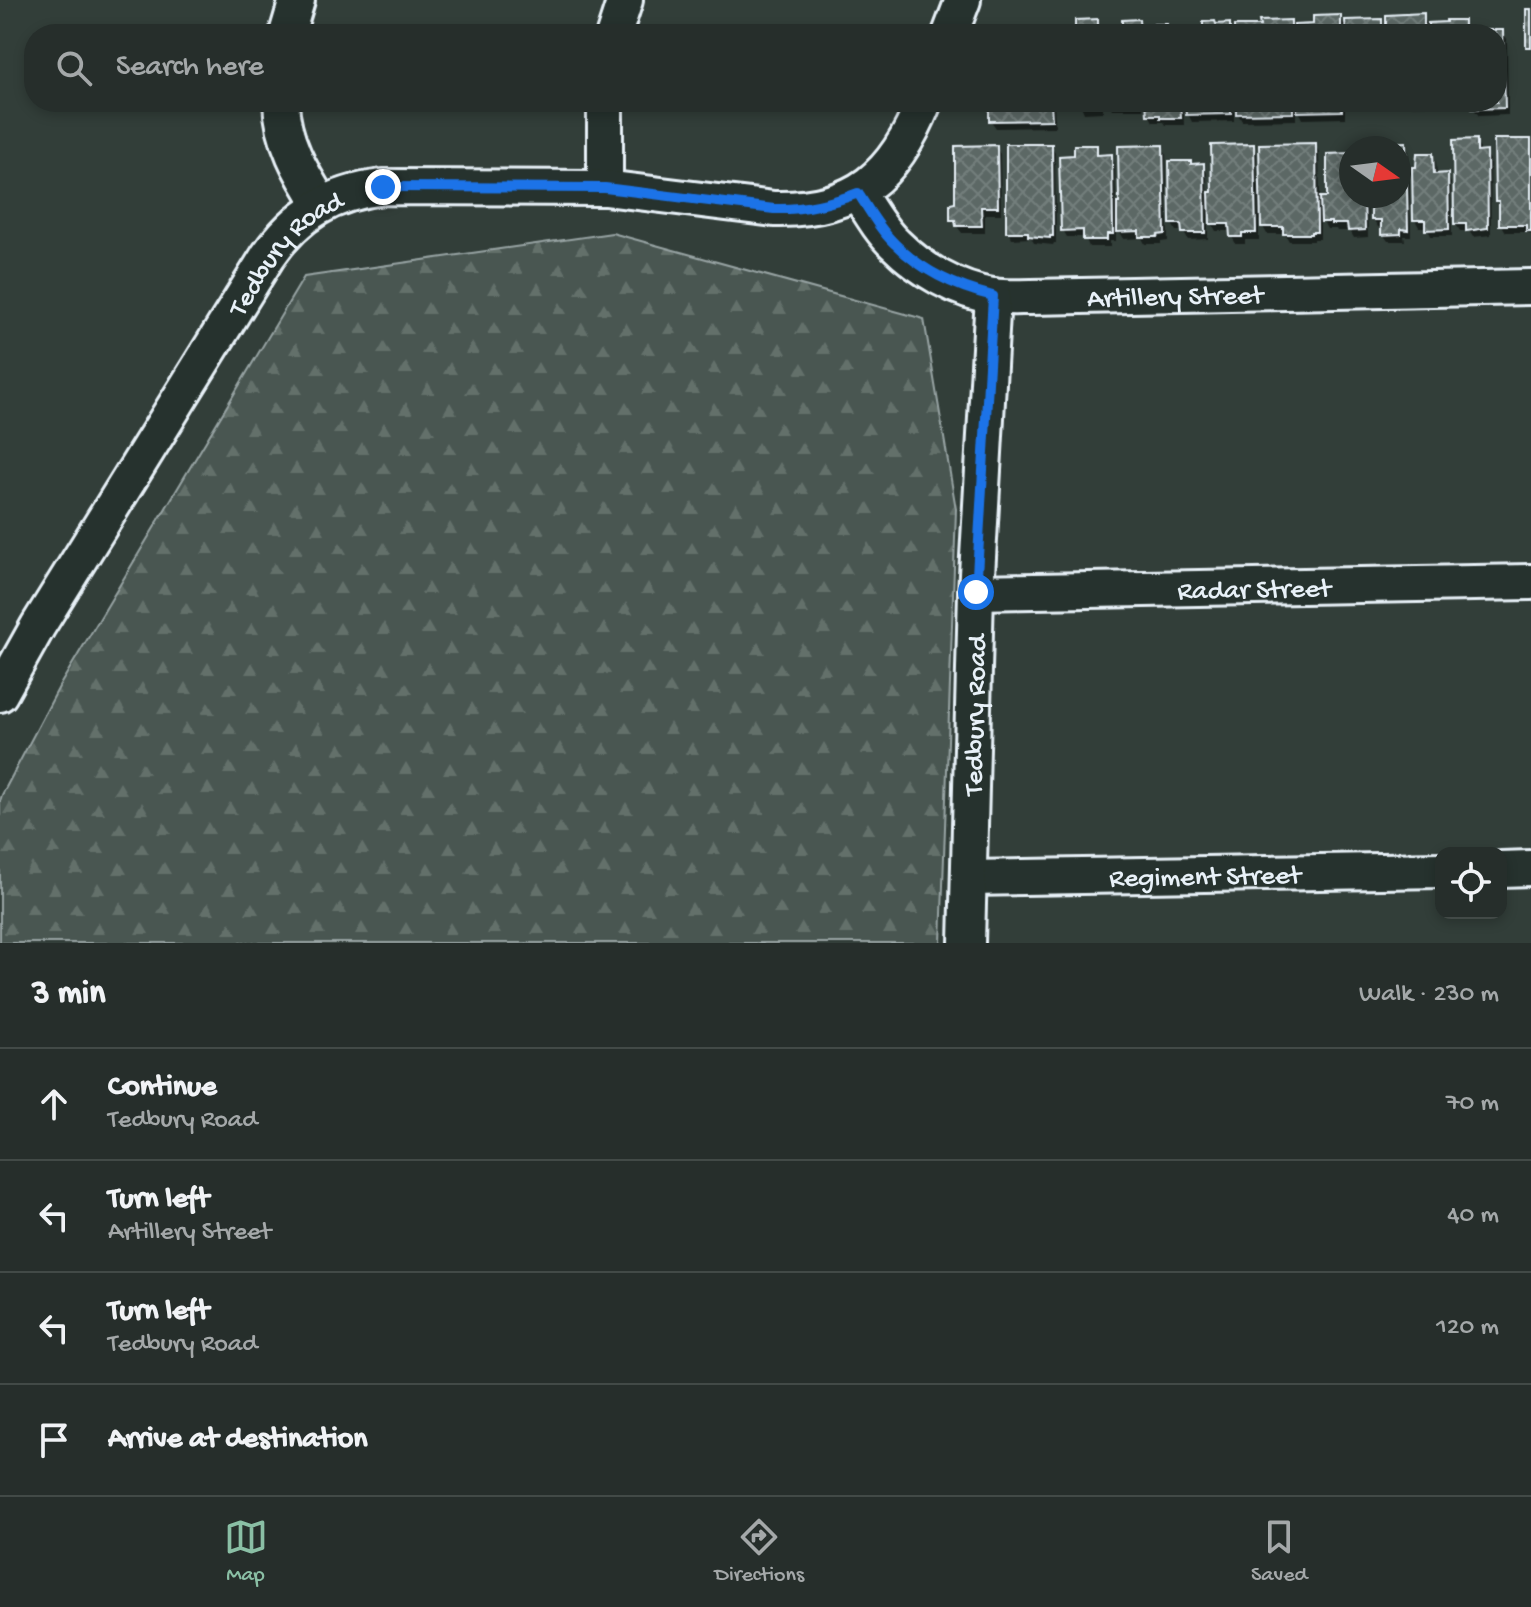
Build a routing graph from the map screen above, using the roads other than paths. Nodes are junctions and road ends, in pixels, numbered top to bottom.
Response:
1 (297, 0) edge
2 (625, 0) edge
3 (963, 0) edge
4 (290, 24) edge
5 (617, 24) edge
6 (954, 24) edge
7 (283, 112) edge
8 (605, 112) edge
9 (920, 112) edge
10 (605, 188) junction
11 (858, 193) junction
12 (321, 204) junction
13 (1531, 287) edge
14 (993, 296) junction
15 (1531, 582) edge
16 (976, 592) junction
17 (0, 694) edge
18 (1531, 868) edge
19 (1507, 869) edge
20 (1435, 870) edge
21 (969, 878) junction
22 (967, 943) edge

1 - 4 street
2 - 5 street
3 - 6 street
7 - 12 street
8 - 10 street
9 - 11 street, Tedbury Road
10 - 11 street, Tedbury Road
10 - 12 street, Tedbury Road
11 - 14 street, Artillery Street
12 - 17 street, Tedbury Road
13 - 14 street, Artillery Street
14 - 16 street, Tedbury Road
15 - 16 street, Radar Street
16 - 21 street, Tedbury Road
18 - 19 street
20 - 21 street, Regiment Street
21 - 22 street, Tedbury Road

